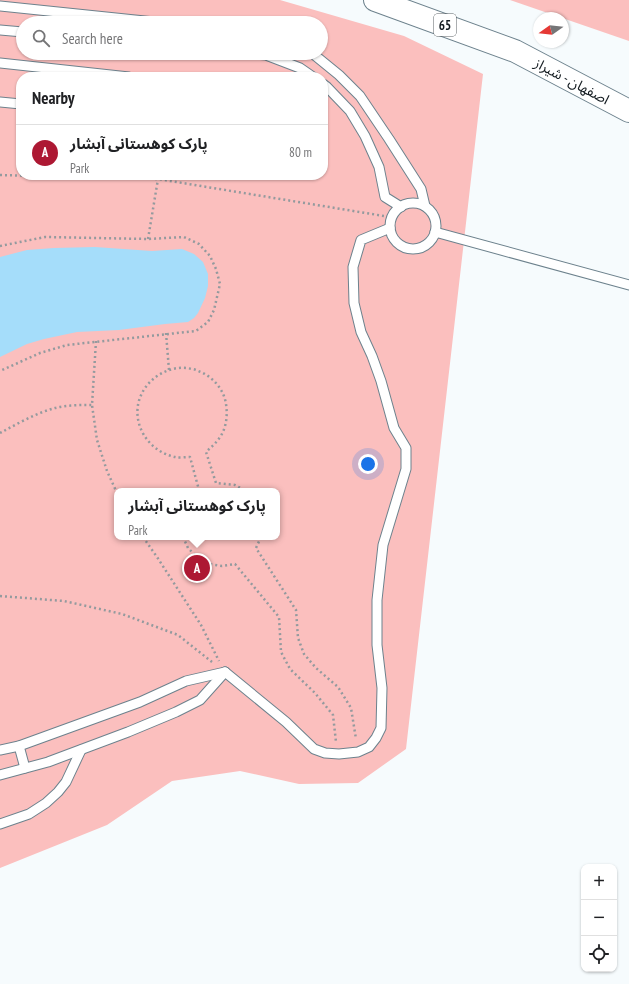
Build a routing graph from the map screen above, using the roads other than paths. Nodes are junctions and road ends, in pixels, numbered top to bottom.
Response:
1 (375, 0) edge
2 (0, 6) edge
3 (96, 16) edge
4 (0, 30) edge
5 (16, 31) edge
6 (279, 60) edge
7 (321, 60) edge
8 (0, 63) edge
9 (83, 72) edge
10 (306, 72) edge
11 (328, 88) edge
12 (0, 102) edge
13 (16, 104) edge
14 (629, 111) edge
15 (425, 206) junction
16 (401, 207) junction
17 (390, 228) junction
18 (435, 232) junction
19 (629, 285) edge
20 (225, 672) junction
21 (19, 746) junction
22 (0, 750) edge
23 (81, 750) junction
24 (25, 768) junction
25 (0, 775) edge
26 (0, 824) edge

1 - 14 highway, اصفهان - شیراز / 65
2 - 3 lane
4 - 5 lane
6 - 10 lane
7 - 15 lane
8 - 9 lane
11 - 16 lane
12 - 13 lane
15 - 16 lane
15 - 18 lane
16 - 17 lane
17 - 18 lane
17 - 20 lane
18 - 19 lane
20 - 21 lane
20 - 23 lane
21 - 22 lane
21 - 24 lane
23 - 24 lane
23 - 26 lane
24 - 25 lane

